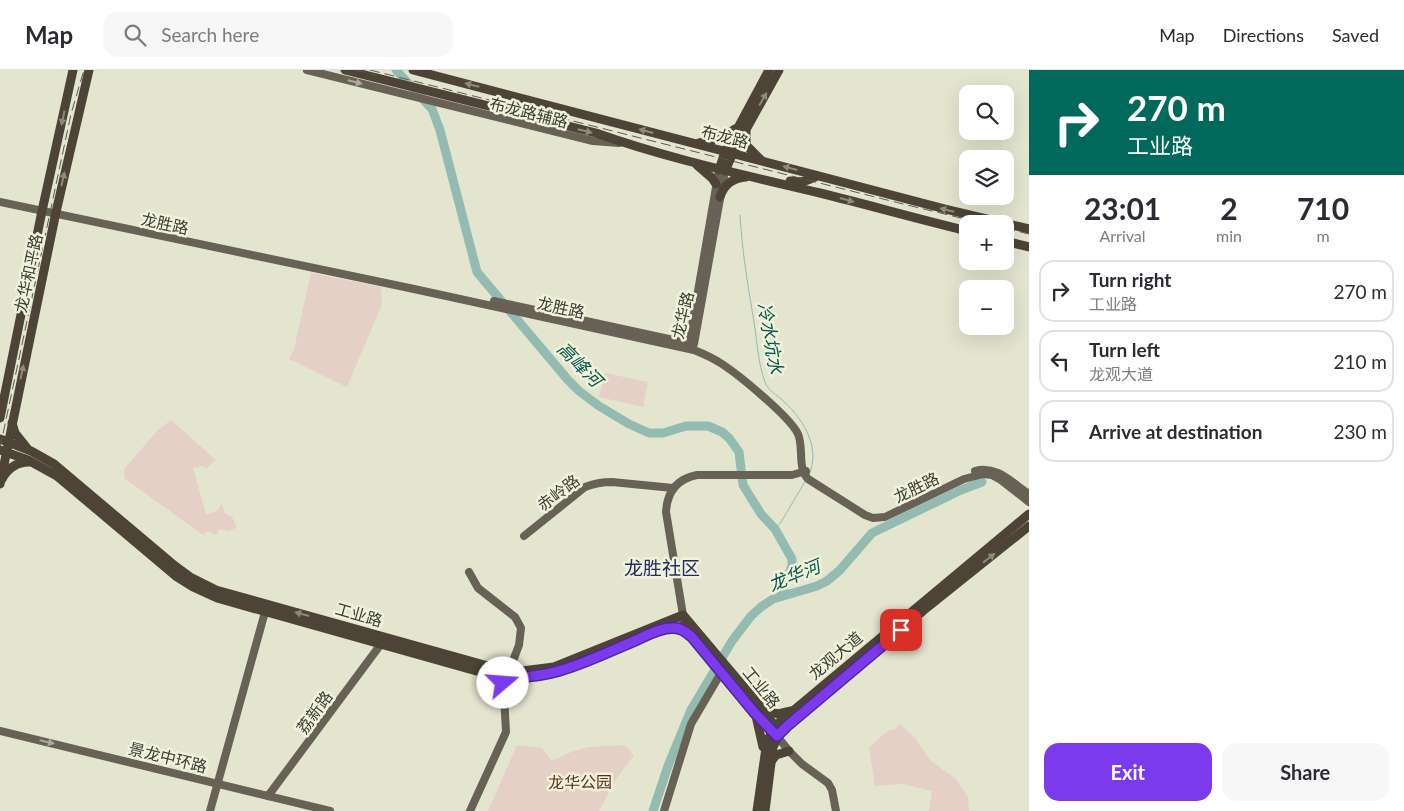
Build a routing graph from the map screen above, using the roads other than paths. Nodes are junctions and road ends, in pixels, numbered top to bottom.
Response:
1 (73, 70) edge
2 (89, 70) edge
3 (307, 70) edge
4 (345, 70) edge
5 (413, 70) edge
6 (769, 70) edge
7 (779, 70) edge
8 (743, 125) junction
9 (623, 143) junction
10 (693, 144) junction
11 (729, 153) junction
12 (763, 161) junction
13 (692, 162) junction
14 (723, 170) junction
15 (817, 176) junction
16 (749, 177) junction
17 (805, 182) junction
18 (716, 184) junction
19 (812, 192) junction
20 (0, 197) edge
21 (720, 197) junction
22 (0, 202) edge
23 (43, 209) junction
24 (56, 212) junction
25 (959, 229) edge
26 (1029, 229) edge
27 (1014, 243) edge
28 (1029, 247) edge
29 (502, 305) junction
30 (691, 345) junction
31 (0, 416) edge
32 (12, 420) junction
33 (4, 440) edge
34 (3, 451) edge
35 (31, 451) junction
36 (36, 464) junction
37 (808, 475) junction
38 (0, 484) edge
39 (673, 488) junction
40 (1029, 494) edge
41 (1029, 502) edge
42 (1029, 514) edge
43 (1029, 526) edge
44 (524, 536) dead end
45 (469, 572) dead end
46 (265, 612) junction
47 (682, 618) junction
48 (661, 630) junction
49 (692, 637) junction
50 (381, 644) junction
51 (715, 660) junction
52 (722, 670) junction
53 (505, 673) junction
54 (797, 707) junction
55 (756, 709) junction
56 (0, 731) edge
57 (775, 731) junction
58 (789, 751) junction
59 (764, 754) junction
60 (770, 763) junction
61 (218, 783) junction
62 (268, 796) junction
63 (210, 811) edge
64 (330, 811) edge
65 (470, 811) edge
66 (664, 811) edge
67 (757, 811) edge
68 (765, 811) edge
69 (836, 811) edge

1 -> 23 main road, 龙华和平路
24 -> 2 main road, 龙华和平路
3 -> 9 main road, 布龙路辅路
4 -> 9 main road, 布龙路
10 -> 5 main road, 布龙路
6 - 8 main road, 龙华路
8 -> 7 main road, 龙华路
8 - 10 main road
8 - 11 main road, 龙华路
8 - 12 main road
9 - 13 main road, 布龙路
10 - 11 main road, 布龙路
11 - 12 main road, 布龙路
11 - 14 main road, 龙华路
15 -> 12 main road, 布龙路
13 - 14 main road, 布龙路
13 - 18 main road
14 - 16 main road, 布龙路
14 - 17 main road
14 - 18 main road, 龙华路
14 - 21 main road, 龙华路
15 - 17 main road
26 -> 15 main road, 布龙路
16 - 19 main road, 布龙路
16 - 21 main road
17 - 19 main road
18 - 30 main road, 龙华路
19 -> 25 main road, 布龙路
20 - 23 main road, 龙胜路
21 - 30 main road, 龙华路
22 - 23 main road, 龙胜路
23 - 24 main road, 龙胜路
23 - 31 main road, 龙华和平路
24 - 29 main road, 龙胜路
24 - 29 main road, 龙胜路
32 -> 24 main road, 龙华和平路
27 - 28 main road
29 - 30 main road, 龙胜路
29 - 30 main road, 龙胜路
30 - 37 main road, 龙胜路
32 - 33 main road, 龙华和平路
32 - 35 main road
33 - 34 main road, 龙华和平路
33 - 35 main road, 工业路
34 - 36 main road, 工业路
34 - 38 main road, 龙华和平路
53 -> 35 main road, 工业路
36 - 38 main road
36 - 46 main road, 工业路
37 - 39 main road
37 - 40 main road, 龙胜路
37 - 41 main road, 龙胜路
39 - 44 main road, 赤岭路
39 - 47 main road
42 - 54 main road, 龙观大道
57 -> 43 main road, 龙观大道
45 - 53 main road
46 - 50 main road, 工业路
46 - 61 main road
47 - 48 main road, 工业路
47 - 49 main road, 工业路
47 - 51 main road, 工业路
47 - 53 main road, 工业路
48 - 49 main road
48 - 53 main road, 工业路
49 - 51 main road, 工业路
50 - 53 main road, 工业路
50 - 62 main road, 荔新路
51 - 52 main road, 工业路
52 - 55 main road, 工业路
52 - 66 main road
53 - 65 main road
54 - 55 main road
54 - 57 main road, 龙观大道
55 - 57 main road, 工业路
55 - 59 main road
56 -> 61 main road, 景龙中环路
57 - 58 main road
57 - 59 main road
57 - 60 main road
58 - 60 main road
58 - 69 main road
59 - 67 main road
60 - 68 main road
61 - 62 main road, 景龙中环路
61 - 63 main road
62 - 64 main road, 景龙中环路

